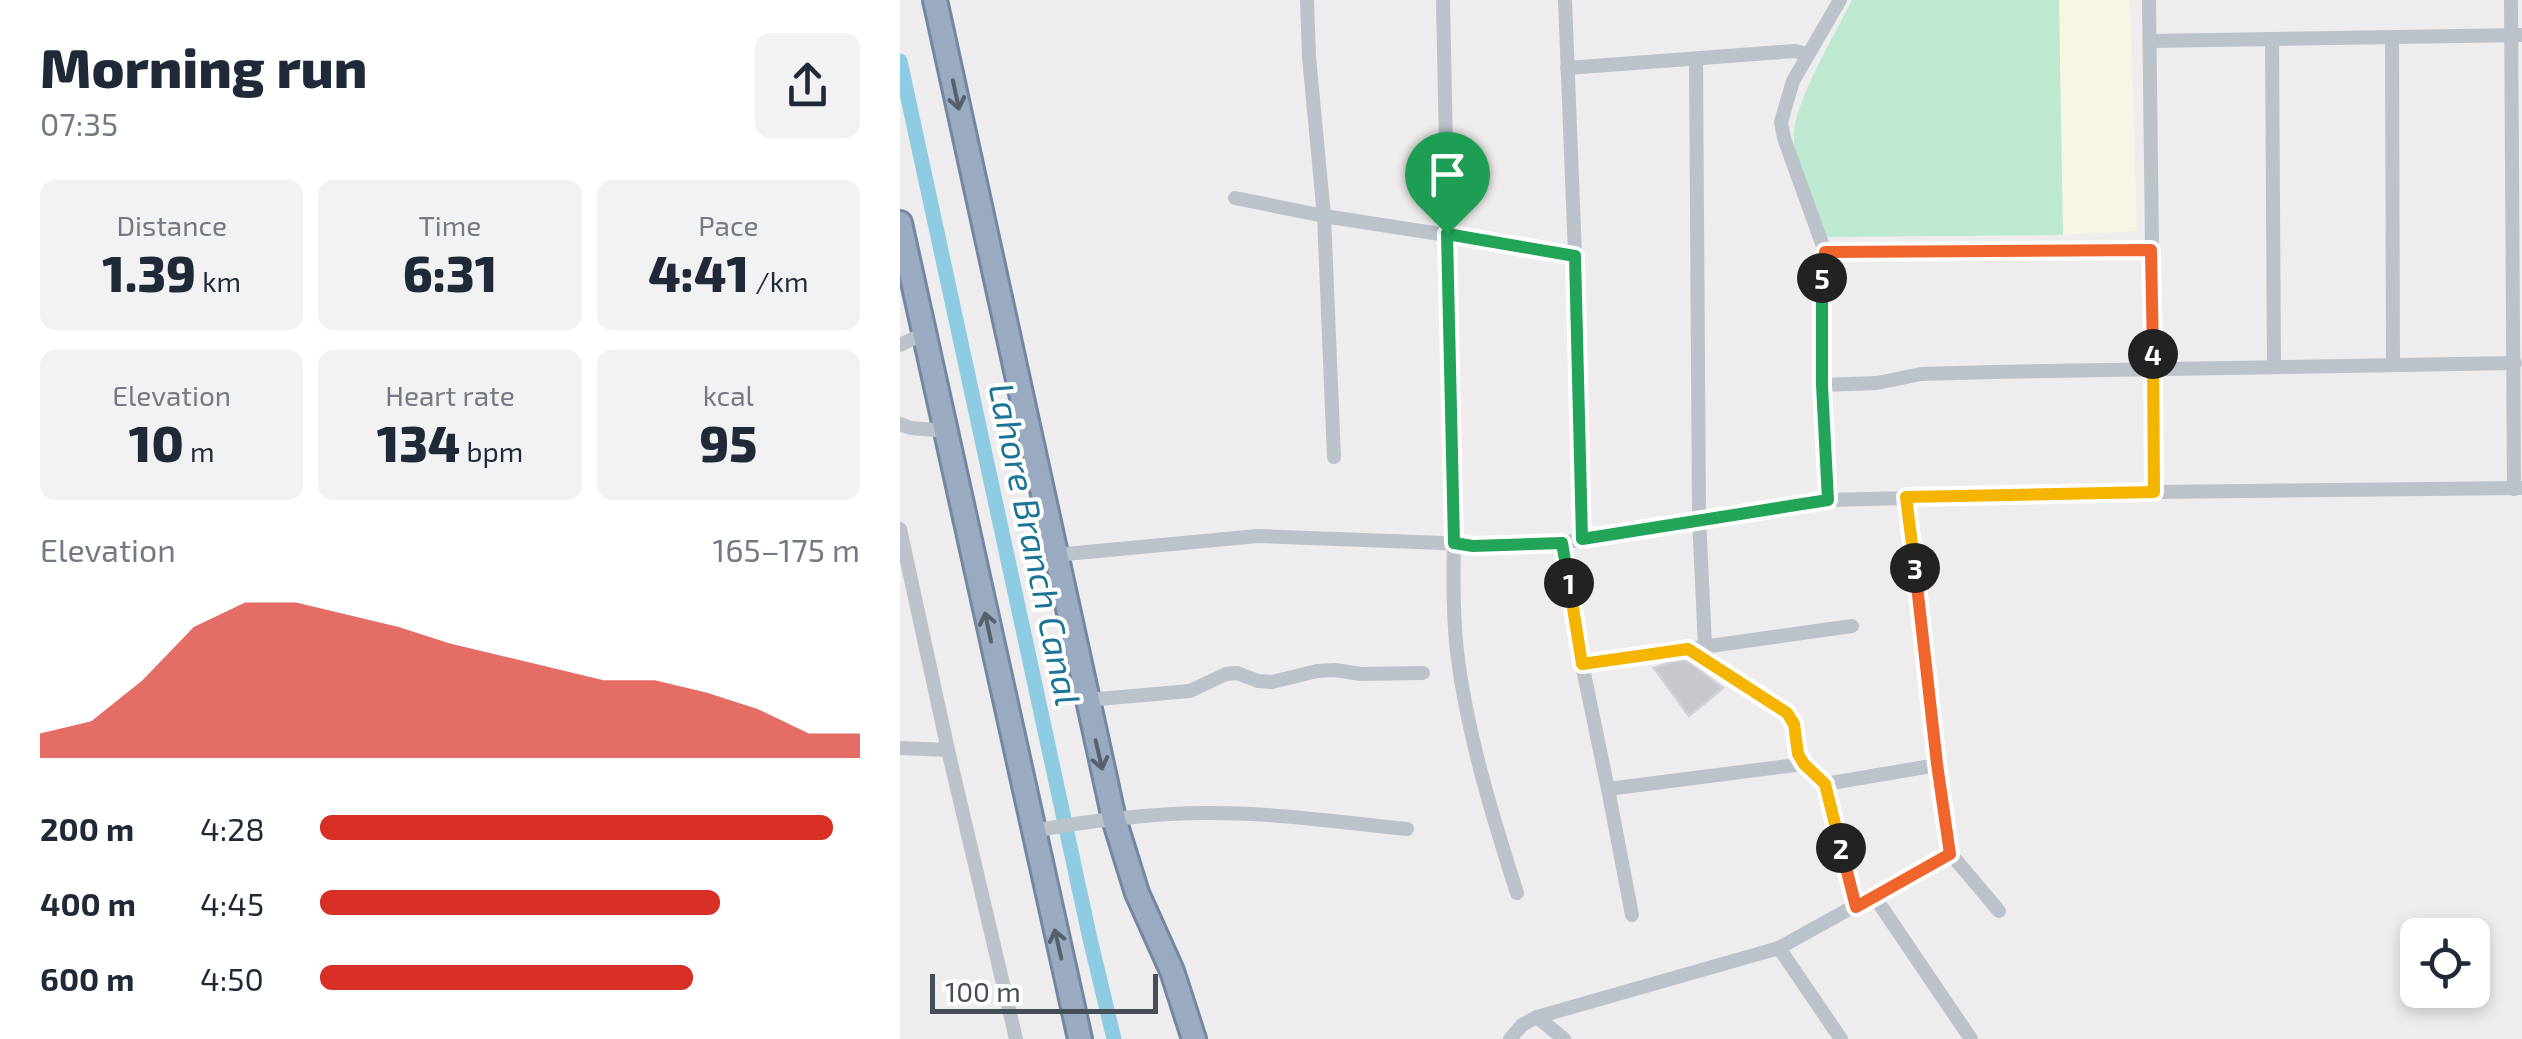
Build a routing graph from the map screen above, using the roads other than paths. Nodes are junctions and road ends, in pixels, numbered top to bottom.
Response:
1 (935, 0) edge
2 (1307, 0) edge
3 (1443, 0) edge
4 (1564, 0) edge
5 (1840, 0) edge
6 (2149, 0) edge
7 (2511, 0) edge
8 (2516, 35) edge
9 (2392, 38) junction
10 (2150, 40) junction
11 (2272, 40) junction
12 (1806, 54) junction
13 (1696, 60) junction
14 (1567, 68) junction
15 (1234, 198) dead end
16 (1324, 216) junction
17 (900, 223) edge
18 (1447, 234) junction
19 (2151, 250) junction
20 (1825, 252) junction
21 (904, 256) edge
22 (1575, 256) junction
23 (923, 334) junction
24 (900, 345) edge
25 (2514, 363) junction
26 (2393, 364) junction
27 (2274, 366) junction
28 (2154, 368) junction
29 (1822, 385) junction
30 (900, 424) edge
31 (946, 431) junction
32 (1334, 457) dead end
33 (2518, 488) edge
34 (2154, 492) junction
35 (1906, 497) junction
36 (1828, 500) junction
37 (1699, 518) junction
38 (900, 529) edge
39 (1582, 539) junction
40 (1454, 543) junction
41 (1562, 543) junction
42 (1055, 555) junction
43 (1852, 626) dead end
44 (1705, 646) junction
45 (1688, 649) junction
46 (1582, 664) junction
47 (1423, 673) dead end
48 (1087, 700) junction
49 (900, 748) edge
50 (948, 750) junction
51 (1804, 764) junction
52 (1937, 764) junction
53 (1825, 784) junction
54 (1608, 790) junction
55 (1103, 820) junction
56 (1408, 828) dead end
57 (1043, 829) junction
58 (1950, 854) junction
59 (1517, 893) dead end
60 (1874, 896) junction
61 (1856, 907) junction
62 (1999, 911) dead end
63 (1632, 915) dead end
64 (1779, 948) junction
65 (1538, 1017) junction
66 (1834, 1037) edge
67 (1016, 1039) edge
68 (1080, 1039) edge
69 (1194, 1039) edge
70 (1510, 1039) edge
71 (1564, 1039) edge
72 (1971, 1039) edge

1 -> 42 highway
2 - 16 street
3 - 18 street
4 - 14 street
5 - 12 street
6 - 10 street
7 - 8 street
8 - 9 street
8 - 25 street
9 - 11 street
9 - 26 street
10 - 11 street
10 - 19 street
11 - 27 street
12 - 13 street
12 - 20 street
13 - 14 street
13 - 37 street
14 - 22 street
15 - 16 street
16 - 18 street
16 - 32 street
17 - 21 highway
18 - 22 street
18 - 40 street
19 - 20 street
19 - 28 street
20 - 29 street
21 - 23 highway
22 - 39 street
23 - 24 street
23 - 31 highway
25 - 26 street
25 - 33 street
26 - 27 street
27 - 28 street
28 - 29 street
28 - 34 street
29 - 36 street
30 - 31 street
57 -> 31 highway
33 - 34 street
34 - 35 street
35 - 36 street
35 - 52 street
36 - 37 street
37 - 39 street
37 - 44 street
38 - 50 street
39 - 41 street
40 - 41 street
40 - 42 street
40 - 59 street
41 - 46 street
42 - 48 highway
43 - 44 street
44 - 45 street
45 - 46 street
45 - 51 street
46 - 54 street
47 - 48 street
48 -> 55 highway
49 - 50 street
50 - 67 street
51 - 53 street
51 - 54 street
52 - 53 street
52 - 58 street
53 - 61 street
54 - 63 street
55 - 56 street
55 - 57 street
55 - 69 highway
68 -> 57 highway
58 - 60 street
58 - 62 street
60 - 61 street
60 - 72 street
61 - 64 street
64 - 65 street
64 - 66 street
65 - 70 street
65 - 71 street

